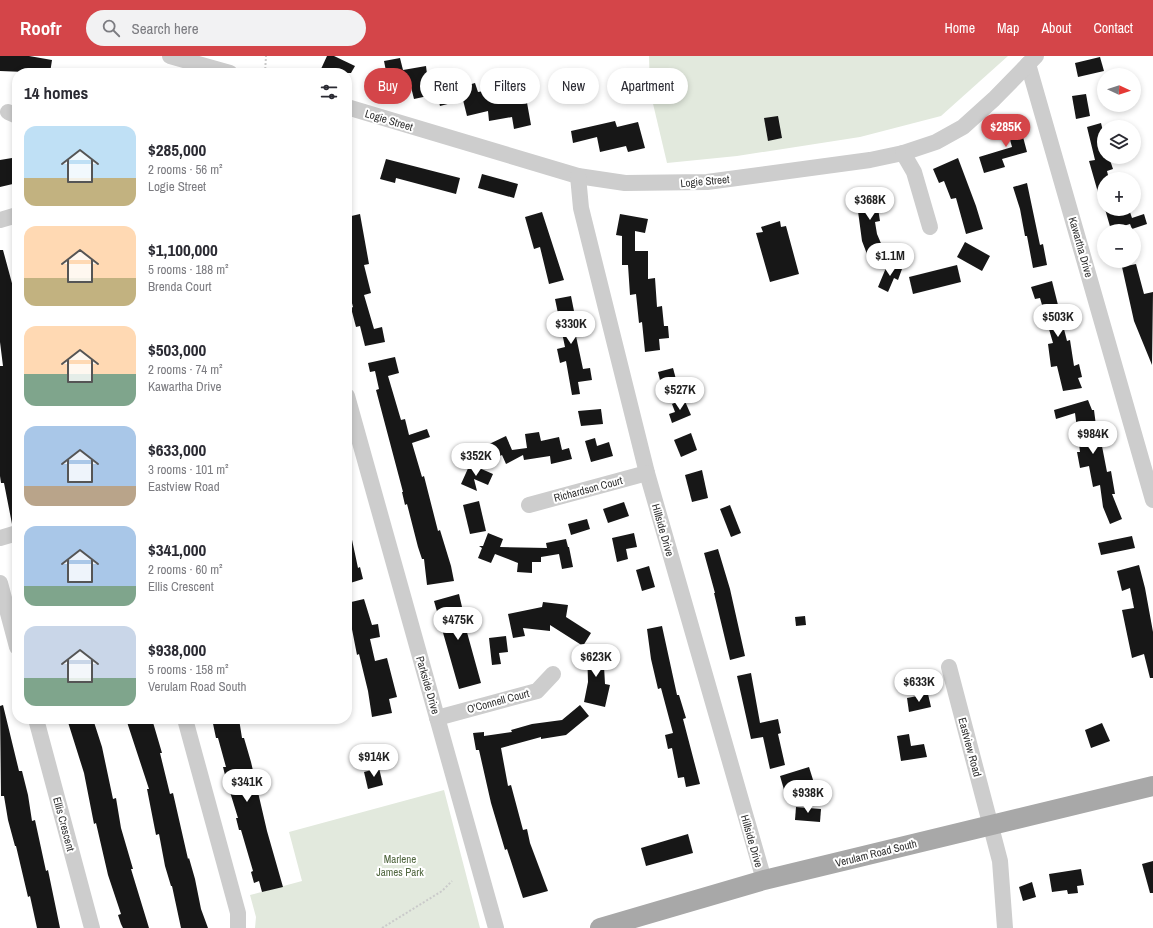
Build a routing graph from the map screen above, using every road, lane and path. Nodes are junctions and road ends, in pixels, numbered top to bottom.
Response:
1 (170, 56) edge
2 (266, 56) edge
3 (1032, 60) edge
4 (212, 68) edge
5 (265, 68) edge
6 (352, 108) edge
7 (903, 153) junction
8 (578, 176) junction
9 (12, 216) edge
10 (0, 220) edge
11 (930, 228) dead end
12 (353, 442) edge
13 (647, 473) junction
14 (1153, 500) edge
15 (529, 505) dead end
16 (12, 534) edge
17 (0, 538) edge
18 (0, 583) edge
19 (12, 628) edge
20 (949, 668) dead end
21 (553, 674) dead end
22 (437, 718) junction
23 (37, 724) edge
24 (186, 724) edge
25 (1153, 786) edge
26 (991, 826) junction
27 (764, 880) junction
28 (452, 881) dead end
29 (92, 928) edge
30 (238, 928) edge
31 (382, 928) edge
32 (496, 928) edge
33 (600, 928) edge
34 (1005, 928) edge

1 - 4 street
2 - 5 path
3 - 7 street, Logie Street
3 - 14 street, Kawartha Drive
6 - 8 street, Logie Street
7 - 8 street, Logie Street
7 - 11 street
8 - 13 street, Hillside Drive
9 - 10 street
12 - 22 street, Parkside Drive
13 - 15 street, Richardson Court
13 - 27 street, Hillside Drive
16 - 17 street
18 - 19 street
20 - 26 street, Eastview Road
21 - 22 street, O'Connell Court
22 - 32 street, Parkside Drive
23 - 29 street, Ellis Crescent
24 - 30 street
25 - 26 main road, Verulam Road South
26 - 27 main road, Verulam Road South
26 - 34 street, Eastview Road
27 - 33 main road, Verulam Road South
28 - 31 path

